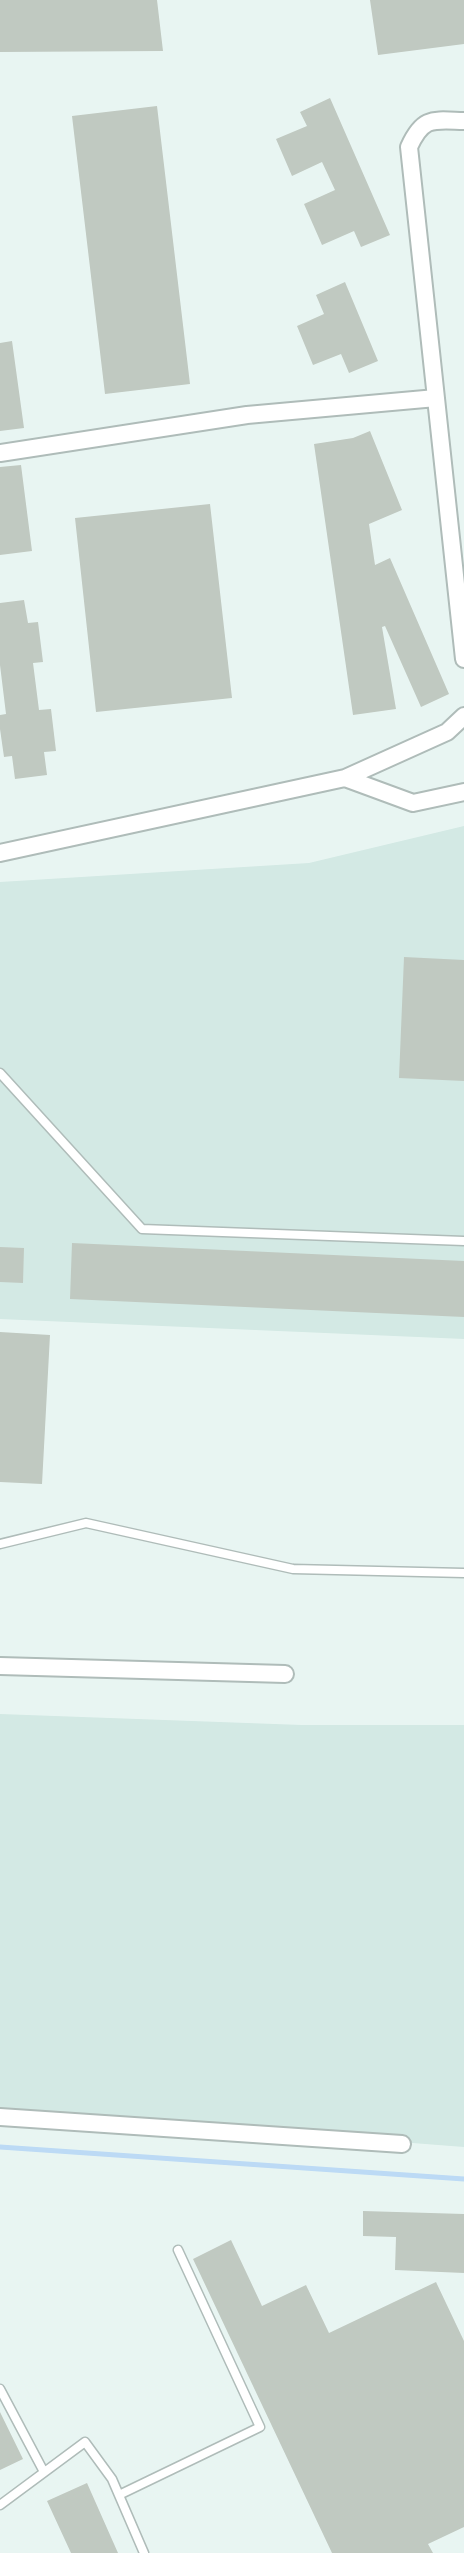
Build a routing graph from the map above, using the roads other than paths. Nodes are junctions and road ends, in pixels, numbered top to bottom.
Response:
1 (464, 121) edge
2 (436, 398) junction
3 (0, 453) edge
4 (464, 659) edge
5 (464, 716) edge
6 (345, 778) junction
7 (464, 792) edge
8 (0, 853) edge
9 (0, 1073) edge
10 (464, 1241) edge
11 (0, 1544) edge
12 (464, 1573) edge
13 (0, 1666) edge
14 (285, 1674) dead end
15 (0, 2117) edge
16 (402, 2144) dead end
17 (178, 2250) dead end
18 (0, 2389) edge
19 (44, 2472) junction
20 (118, 2495) junction
21 (0, 2505) edge
22 (144, 2553) edge

1 - 2 street
2 - 3 street
2 - 4 street
5 - 6 street
6 - 7 street
6 - 8 street
9 - 10 lane
11 - 12 lane
13 - 14 street
15 - 16 street
17 - 20 lane
18 - 19 lane
19 - 20 lane
19 - 21 lane
20 - 22 lane

